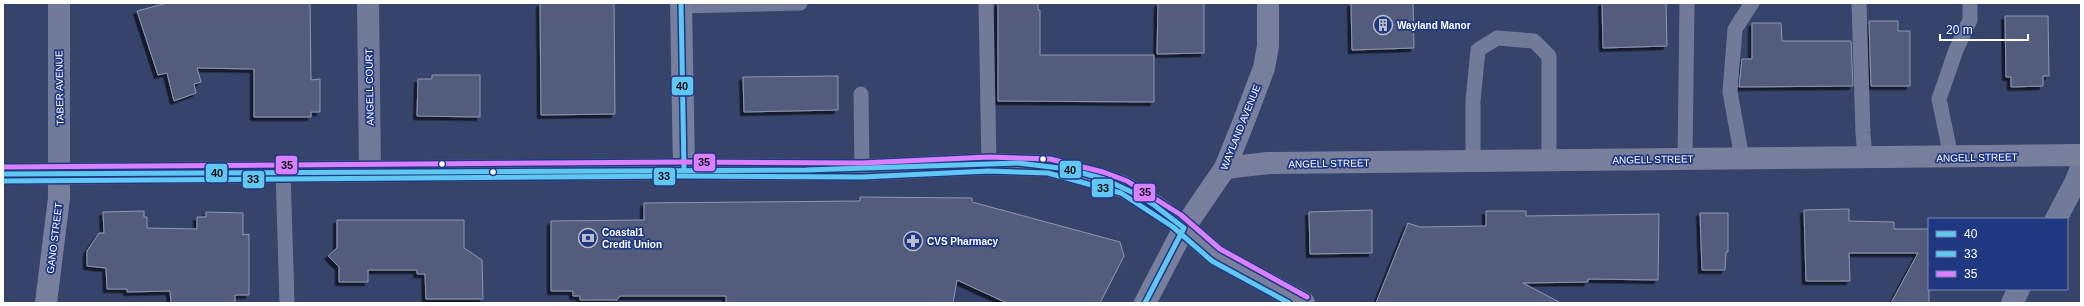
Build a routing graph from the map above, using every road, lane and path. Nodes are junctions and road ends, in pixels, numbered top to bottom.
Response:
1 (59, 3) edge
2 (368, 3) edge
3 (800, 3) edge
4 (986, 3) edge
5 (1268, 3) edge
6 (1687, 3) edge
7 (1752, 3) edge
8 (1859, 3) edge
9 (1970, 3) edge
10 (681, 4) edge
11 (861, 94) dead end
12 (2081, 155) edge
13 (1865, 157) junction
14 (1950, 157) junction
15 (1742, 158) junction
16 (1685, 159) junction
17 (1549, 160) junction
18 (1473, 161) junction
19 (989, 164) junction
20 (1225, 168) junction
21 (2081, 168) edge
22 (684, 169) junction
23 (862, 170) junction
24 (283, 171) junction
25 (370, 171) junction
26 (59, 173) junction
27 (3, 174) edge
28 (2057, 218) edge
29 (1184, 228) junction
30 (2019, 290) edge
31 (46, 303) edge
32 (288, 303) edge
33 (1145, 303) edge
34 (1304, 303) edge
35 (2012, 303) edge

1 - 26 street, TABER AVENUE
2 - 25 street, ANGELL COURT
3 - 10 lane
4 - 19 lane
5 - 20 main road, WAYLAND AVENUE
6 - 16 lane
7 - 15 lane
8 - 13 lane
9 - 14 lane
10 - 22 main road
11 - 23 lane
12 - 14 main road, ANGELL STREET
13 - 14 main road, ANGELL STREET
13 - 15 main road, ANGELL STREET
15 - 16 main road, ANGELL STREET
16 - 17 main road, ANGELL STREET
17 - 18 main road, ANGELL STREET
17 - 18 lane
18 - 20 main road, ANGELL STREET
19 - 23 main road
19 - 29 main road
20 - 29 main road, WAYLAND AVENUE
21 - 28 street
22 - 23 main road
22 - 25 main road
24 - 25 main road
24 - 26 main road
24 - 32 lane
26 - 27 main road
26 - 31 main road, GANO STREET
29 - 33 main road, WAYLAND AVENUE
29 - 34 main road
30 - 35 street

